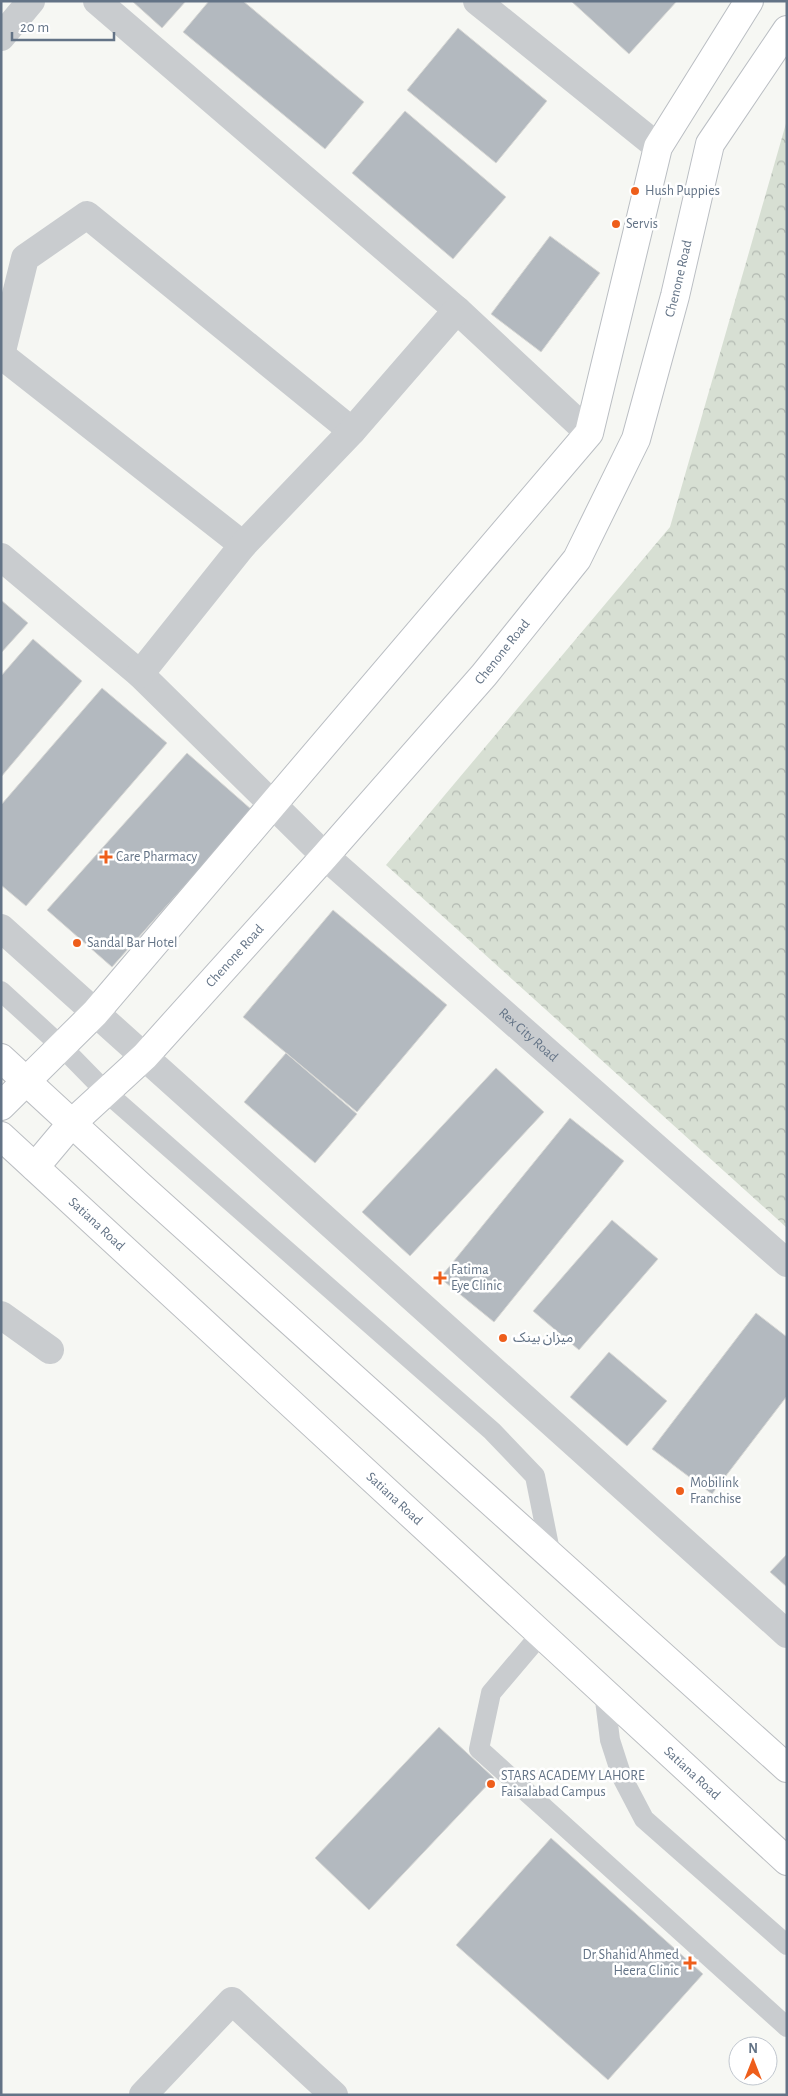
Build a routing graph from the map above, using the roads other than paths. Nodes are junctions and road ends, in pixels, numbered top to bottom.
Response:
1 (31, 1) edge
2 (97, 1) edge
3 (476, 1) edge
4 (749, 1) edge
5 (787, 30) edge
6 (1, 37) edge
7 (658, 147) junction
8 (458, 310) junction
9 (1, 355) edge
10 (352, 431) junction
11 (589, 433) junction
12 (243, 545) junction
13 (1, 557) edge
14 (140, 674) junction
15 (272, 804) junction
16 (325, 856) junction
17 (1, 928) edge
18 (1, 991) edge
19 (95, 1013) junction
20 (61, 1046) junction
21 (145, 1056) junction
22 (1, 1058) edge
23 (26, 1080) junction
24 (106, 1092) junction
25 (1, 1106) edge
26 (72, 1123) junction
27 (1, 1136) edge
28 (36, 1167) junction
29 (787, 1263) edge
30 (1, 1315) edge
31 (50, 1350) dead end
32 (552, 1556) junction
33 (541, 1634) junction
34 (787, 1634) edge
35 (604, 1692) junction
36 (787, 1768) edge
37 (787, 1861) edge
38 (787, 1945) edge
39 (787, 2027) edge
40 (143, 2095) edge
41 (334, 2095) edge

1 - 6 street
2 - 8 street
3 - 7 street
4 - 7 street
5 - 16 street, Chenone Road
7 - 11 street
8 - 10 street
8 - 11 street
9 - 10 street
9 - 12 street
10 - 12 street
11 - 15 street
12 - 14 street
13 - 14 street, Rex City Road
14 - 15 street, Rex City Road
15 - 16 street, Rex City Road
15 - 19 street
16 - 21 street, Chenone Road
16 - 29 street, Rex City Road
17 - 19 street
18 - 20 lane
19 - 20 street
19 - 21 street
20 - 23 street
20 - 24 lane
21 - 24 street, Chenone Road
21 - 34 street
22 - 23 street
23 - 25 street
23 - 26 street
24 - 26 street, Chenone Road
24 - 32 lane
26 - 28 street, Chenone Road
26 - 32 street
27 - 28 street, Satiana Road
28 - 33 street, Satiana Road
30 - 31 street
32 - 36 street
33 - 35 street, Satiana Road
33 - 39 lane
35 - 37 street, Satiana Road
35 - 38 lane
40 - 41 street

